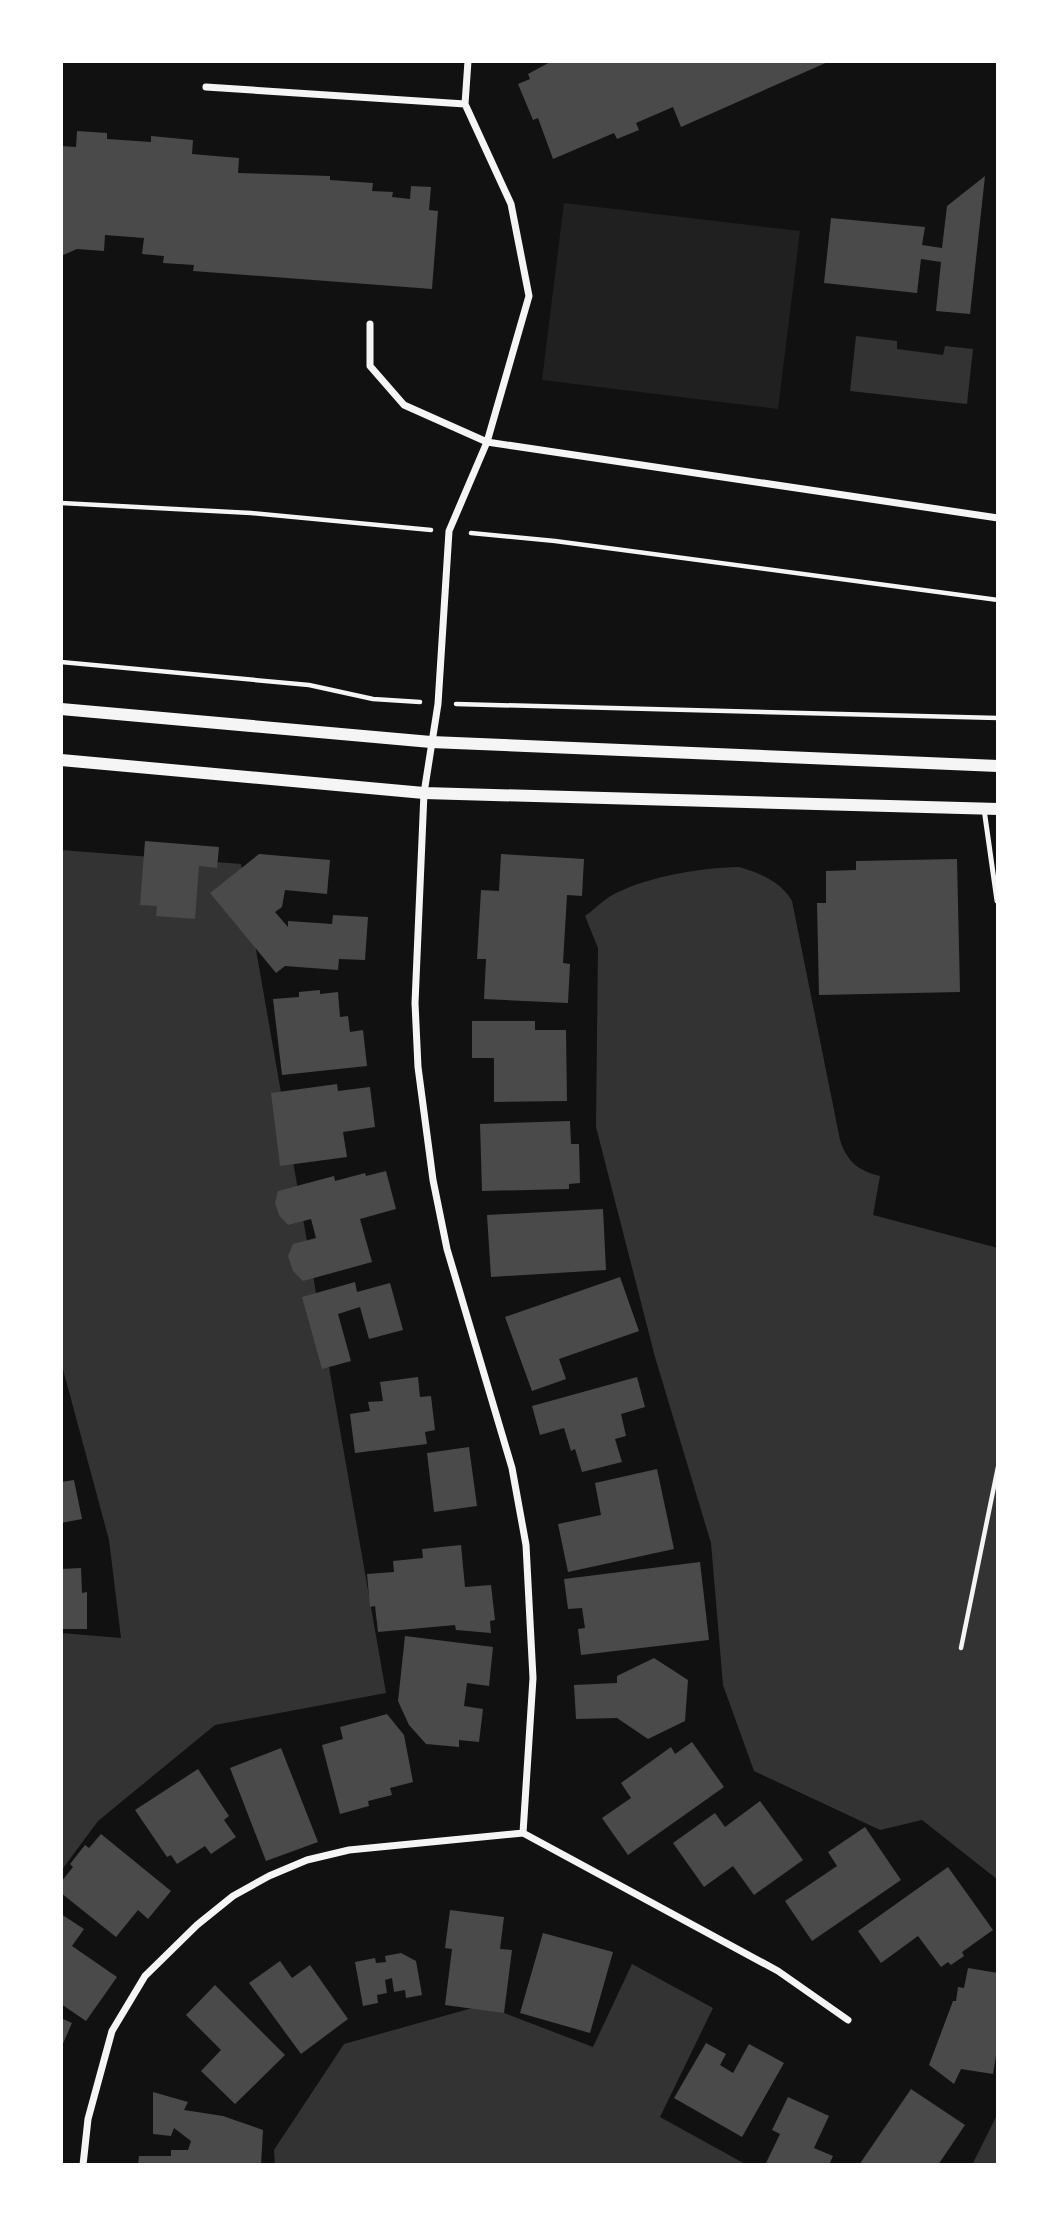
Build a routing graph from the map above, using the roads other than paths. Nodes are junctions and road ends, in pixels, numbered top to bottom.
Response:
1 (468, 61) edge
2 (206, 87) dead end
3 (465, 104) junction
4 (370, 324) dead end
5 (487, 442) junction
6 (998, 518) edge
7 (61, 709) edge
8 (430, 742) junction
9 (61, 760) edge
10 (998, 766) edge
11 (424, 793) junction
12 (991, 809) edge
13 (997, 901) edge
14 (523, 1833) junction
15 (848, 2020) dead end
16 (83, 2165) edge

1 - 3 street
2 - 3 street
3 - 5 street
4 - 5 street
5 - 6 street
5 - 8 street
7 - 8 street
8 - 10 street
8 - 11 street
9 - 11 street
11 - 12 street
11 - 14 street
12 - 13 lane
14 - 15 street
14 - 16 street

